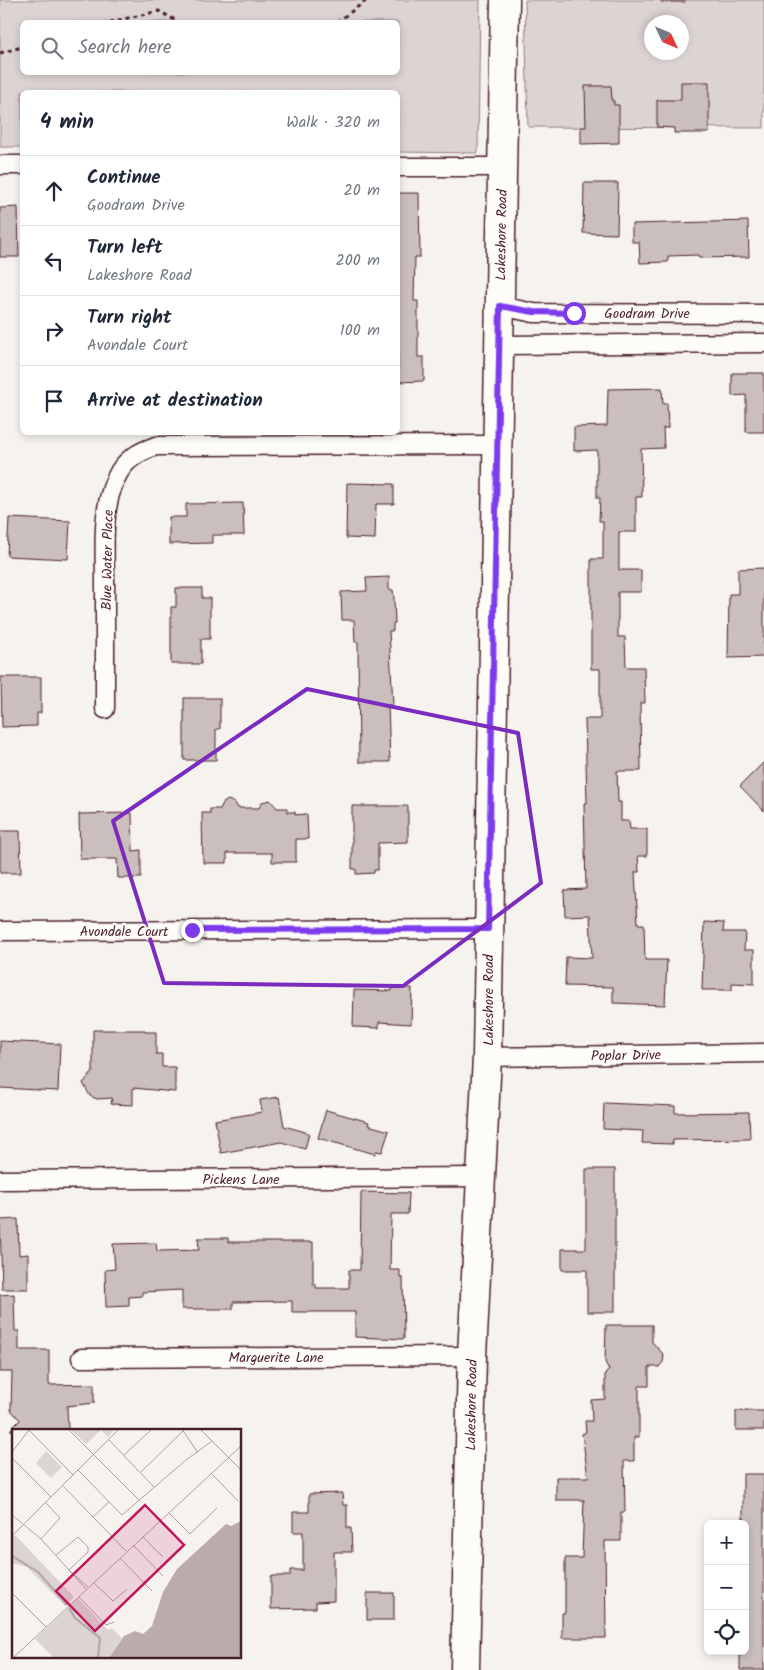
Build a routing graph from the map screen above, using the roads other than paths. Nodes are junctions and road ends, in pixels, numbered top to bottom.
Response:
1 (505, 0) edge
2 (0, 165) edge
3 (20, 165) edge
4 (400, 166) edge
5 (502, 167) junction
6 (500, 306) junction
7 (764, 314) edge
8 (764, 343) edge
9 (500, 346) junction
10 (498, 445) junction
11 (105, 709) dead end
12 (488, 929) junction
13 (0, 932) edge
14 (764, 1053) edge
15 (487, 1057) junction
16 (482, 1177) junction
17 (0, 1180) edge
18 (472, 1356) junction
19 (81, 1358) dead end
20 (465, 1670) edge

1 - 5 main road, Lakeshore Road
2 - 3 street
4 - 5 street
5 - 6 main road, Lakeshore Road
6 - 7 street, Goodram Drive
6 - 9 main road, Lakeshore Road
8 - 9 street
9 - 10 main road, Lakeshore Road
10 - 11 street, Blue Water Place
10 - 12 main road, Lakeshore Road
12 - 13 street, Avondale Court
12 - 15 main road, Lakeshore Road
14 - 15 street, Poplar Drive
15 - 16 main road, Lakeshore Road
16 - 17 street, Pickens Lane
16 - 18 main road, Lakeshore Road
18 - 19 street, Marguerite Lane
18 - 20 main road, Lakeshore Road

